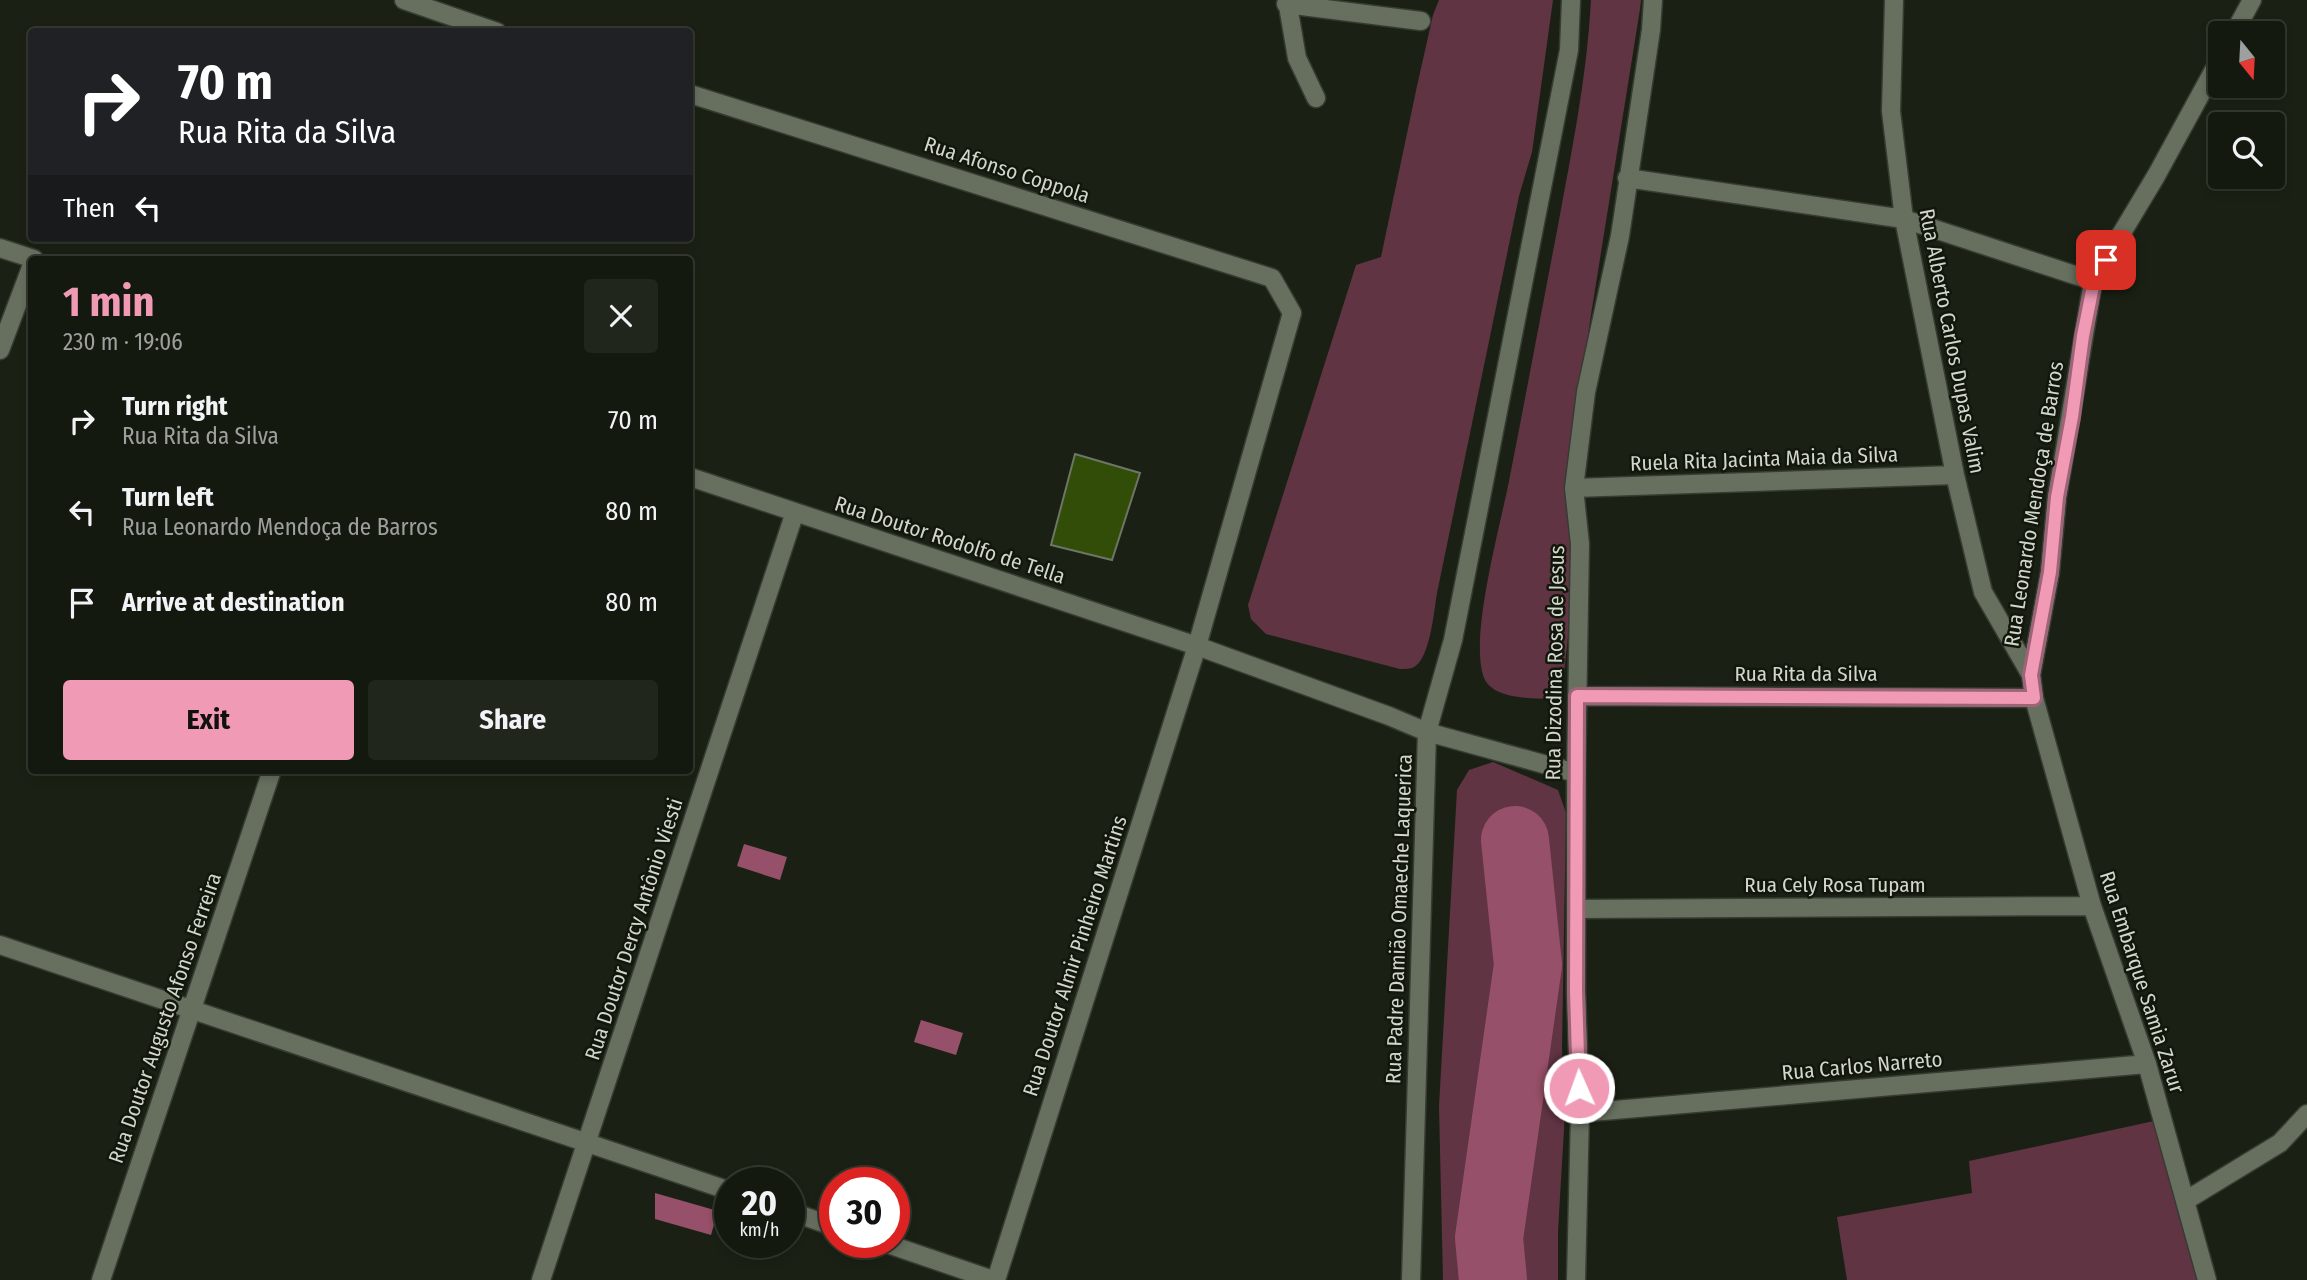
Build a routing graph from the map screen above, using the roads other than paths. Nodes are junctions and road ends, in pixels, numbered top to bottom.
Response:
1 (404, 0) edge
2 (1571, 0) edge
3 (1653, 0) edge
4 (1894, 0) edge
5 (2252, 0) edge
6 (1286, 2) edge
7 (1421, 21) dead end
8 (2241, 21) edge
9 (485, 28) edge
10 (2208, 81) edge
11 (693, 95) edge
12 (1316, 98) dead end
13 (1627, 178) junction
14 (1905, 219) junction
15 (0, 248) edge
16 (28, 257) edge
17 (28, 276) edge
18 (2094, 281) junction
19 (0, 350) edge
20 (1955, 475) junction
21 (693, 478) edge
22 (1574, 488) junction
23 (795, 512) junction
24 (1197, 646) junction
25 (2031, 675) junction
26 (1577, 696) junction
27 (2034, 698) junction
28 (1427, 732) junction
29 (1576, 773) junction
30 (271, 774) edge
31 (2092, 906) junction
32 (1578, 909) junction
33 (0, 945) edge
34 (192, 1010) junction
35 (2147, 1064) junction
36 (1580, 1112) junction
37 (2307, 1114) edge
38 (587, 1143) junction
39 (714, 1186) edge
40 (2185, 1201) junction
41 (910, 1252) edge
42 (101, 1280) edge
43 (541, 1280) edge
44 (994, 1280) edge
45 (1411, 1280) edge
46 (1576, 1280) edge
47 (2207, 1280) edge

1 - 9 street
2 - 28 street
3 - 13 street, Rua Dizodina Rosa de Jesus
4 - 14 street, Rua Alberto Carlos Dupas Valim
5 - 8 street
6 - 7 street
6 - 12 street
10 - 18 street, Rua Leonardo Mendoça de Barros
11 - 24 street, Rua Afonso Coppola
13 - 14 street
13 - 22 street, Rua Dizodina Rosa de Jesus
14 - 18 street
14 - 20 street, Rua Alberto Carlos Dupas Valim
15 - 16 street
17 - 19 street
18 - 25 street, Rua Leonardo Mendoça de Barros
20 - 22 street, Ruela Rita Jacinta Maia da Silva
20 - 25 street, Rua Alberto Carlos Dupas Valim
21 - 23 street, Rua Doutor Rodolfo de Tella
22 - 26 street, Rua Dizodina Rosa de Jesus
23 - 24 street, Rua Doutor Rodolfo de Tella
23 - 38 street, Rua Doutor Dercy Antônio Viesti
24 - 28 street, Rua Padre Damião Omaeche Laquerica
24 - 44 street, Rua Doutor Almir Pinheiro Martins
25 - 27 street, Rua Leonardo Mendoça de Barros
26 - 27 street, Rua Rita da Silva
26 - 29 street, Rua Dizodina Rosa de Jesus
27 - 31 street, Rua Embarque Samia Zarur
28 - 29 street
28 - 45 street, Rua Padre Damião Omaeche Laquerica
29 - 32 street, Rua Dizodina Rosa de Jesus
30 - 34 street, Rua Doutor Augusto Afonso Ferreira
31 - 32 street, Rua Cely Rosa Tupam
31 - 35 street, Rua Embarque Samia Zarur
32 - 36 street, Rua Dizodina Rosa de Jesus
33 - 34 street
34 - 38 street
34 - 42 street, Rua Doutor Augusto Afonso Ferreira
35 - 36 street, Rua Carlos Narreto
35 - 40 street, Rua Embarque Samia Zarur
36 - 46 street, Rua Dizodina Rosa de Jesus
37 - 40 street
38 - 39 street
38 - 43 street, Rua Doutor Dercy Antônio Viesti
40 - 47 street, Rua Embarque Samia Zarur
41 - 44 street

